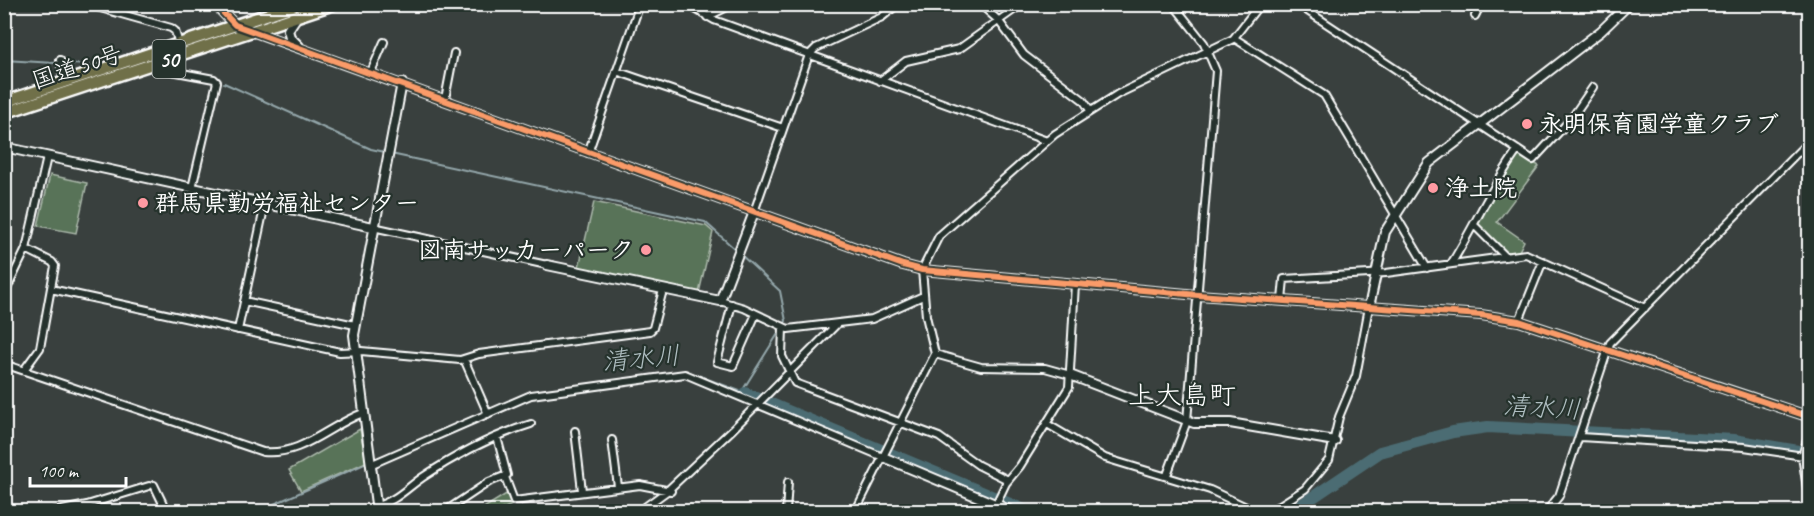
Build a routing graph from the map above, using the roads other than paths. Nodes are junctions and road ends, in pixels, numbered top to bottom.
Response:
1 (86, 4) edge
2 (215, 4) edge
3 (334, 4) edge
4 (640, 4) edge
5 (686, 4) edge
6 (733, 4) edge
7 (898, 4) edge
8 (980, 4) edge
9 (1022, 4) edge
10 (1173, 4) edge
11 (1260, 4) edge
12 (1297, 4) edge
13 (1481, 4) edge
14 (1629, 4) edge
15 (297, 8) edge
16 (1475, 16) dead end
17 (707, 17) junction
18 (998, 20) junction
19 (236, 25) junction
20 (253, 31) junction
21 (1234, 38) junction
22 (384, 42) dead end
23 (179, 44) junction
24 (300, 47) junction
25 (1208, 51) junction
26 (454, 53) dead end
27 (809, 55) junction
28 (60, 60) dead end
29 (162, 61) junction
30 (616, 71) junction
31 (371, 72) junction
32 (880, 81) junction
33 (64, 82) junction
34 (402, 83) junction
35 (1593, 87) dead end
36 (59, 94) junction
37 (445, 99) junction
38 (4, 102) edge
39 (1090, 110) junction
40 (4, 113) edge
41 (1479, 125) junction
42 (783, 128) junction
43 (1809, 140) edge
44 (1047, 141) junction
45 (4, 147) edge
46 (1518, 150) junction
47 (588, 152) junction
48 (47, 157) junction
49 (192, 188) junction
50 (265, 204) junction
51 (754, 212) junction
52 (1396, 214) junction
53 (1475, 226) junction
54 (373, 227) junction
55 (26, 249) junction
56 (1506, 257) junction
57 (1543, 261) junction
58 (1451, 264) junction
59 (548, 265) joint
60 (1428, 268) junction
61 (922, 270) junction
62 (1374, 273) junction
63 (1075, 284) junction
64 (51, 290) junction
65 (663, 290) junction
66 (4, 295) edge
67 (1198, 295) junction
68 (923, 296) junction
69 (1282, 300) junction
70 (244, 301) junction
71 (720, 301) junction
72 (732, 304) junction
73 (1369, 306) junction
74 (1645, 308) junction
75 (756, 314) junction
76 (1519, 321) junction
77 (355, 325) junction
78 (836, 325) junction
79 (783, 328) junction
80 (238, 330) junction
81 (1606, 350) junction
82 (354, 352) junction
83 (935, 354) junction
84 (464, 359) junction
85 (4, 364) edge
86 (24, 370) junction
87 (790, 373) junction
88 (1070, 375) junction
89 (760, 402) junction
90 (363, 413) junction
91 (488, 414) junction
92 (1809, 417) edge
93 (1187, 421) junction
94 (531, 424) dead end
95 (900, 424) junction
96 (1047, 424) junction
97 (575, 431) dead end
98 (1809, 431) edge
99 (497, 437) junction
100 (1580, 437) junction
101 (612, 440) dead end
102 (1335, 441) junction
103 (884, 454) junction
104 (1806, 456) edge
105 (370, 465) junction
106 (1167, 475) junction
107 (505, 477) junction
108 (1008, 480) junction
109 (788, 482) dead end
110 (618, 487) junction
111 (582, 491) junction
112 (669, 491) junction
113 (4, 501) edge
114 (998, 501) junction
115 (1809, 507) edge
116 (377, 509) edge
117 (7, 512) edge
118 (52, 512) edge
119 (167, 512) edge
120 (444, 512) edge
121 (638, 512) edge
122 (786, 512) edge
123 (855, 512) edge
124 (1014, 512) edge
125 (1257, 512) edge
126 (1269, 512) edge
127 (1546, 512) edge

1 - 23 street
2 - 19 street
3 - 15 highway, 国道50号 / 50
4 - 30 street
5 - 17 street
6 - 17 street
7 - 27 street
8 - 18 street
9 - 18 street
10 - 25 street
11 - 21 street
12 - 41 street
13 - 16 street
14 - 41 street
15 - 19 highway, 国道50号 / 50
15 - 20 highway, 国道50号 / 50
15 - 24 street
17 - 27 street
18 - 32 street
18 - 39 street
19 - 20 street
19 - 23 highway, 国道50号 / 50
20 - 24 street
20 - 29 highway, 国道50号 / 50
21 - 25 street
21 - 52 street
22 - 31 street
23 - 33 highway, 国道50号 / 50
24 - 31 street
25 - 39 street
25 - 67 street
26 - 37 street
27 - 32 street
27 - 42 street
28 - 33 street
29 - 36 highway, 国道50号 / 50
29 - 49 street
30 - 42 street
30 - 47 street
31 - 34 street
32 - 44 street
33 - 36 street
33 - 38 highway, 国道50号 / 50
34 - 37 street
34 - 54 street
35 - 46 street
36 - 40 highway, 国道50号 / 50
37 - 47 street
39 - 44 street
41 - 46 street
41 - 52 street
42 - 51 street
43 - 74 street
44 - 61 street
45 - 48 street
46 - 53 street
47 - 51 street
48 - 49 street
48 - 55 street
49 - 50 street
50 - 54 street
50 - 70 street
51 - 61 street
51 - 71 street
52 - 60 street
52 - 62 street
53 - 56 street
53 - 58 street
54 - 59 street
54 - 77 street
55 - 64 street
55 - 66 street
56 - 57 street
56 - 58 street
57 - 74 street
57 - 76 street
58 - 60 street
59 - 65 street
60 - 62 street
61 - 63 street
61 - 68 street
62 - 69 street
62 - 73 street
63 - 67 street
63 - 88 street
64 - 80 street
64 - 86 street
65 - 71 street
65 - 84 street
67 - 69 street
67 - 93 street
68 - 78 street
68 - 83 street
69 - 73 street
70 - 77 street
70 - 80 street
71 - 72 street
72 - 75 street
72 - 75 street
73 - 76 street
73 - 102 street
74 - 81 street
75 - 79 street
76 - 81 street
77 - 82 street
78 - 79 street
78 - 87 street
79 - 87 street
80 - 82 street
81 - 92 street
81 - 100 street
82 - 84 street
82 - 90 street
83 - 88 street
83 - 95 street
84 - 91 street
85 - 86 street
86 - 90 street
87 - 89 street
87 - 95 street
88 - 93 street
88 - 96 street
89 - 91 street
89 - 103 street
89 - 112 street
90 - 105 street
91 - 105 street
93 - 102 street
93 - 106 street
94 - 99 street
95 - 103 street
95 - 108 street
96 - 106 street
96 - 108 street
97 - 111 street
98 - 104 street
99 - 107 street
99 - 116 street
100 - 104 street
100 - 127 street
101 - 110 street
102 - 126 street
103 - 114 street
103 - 123 street
104 - 115 street
105 - 116 street
106 - 125 street
107 - 111 street
107 - 120 street
108 - 114 street
109 - 122 street
110 - 111 street
110 - 112 street
112 - 121 street
113 - 117 street
114 - 124 street
118 - 119 street

